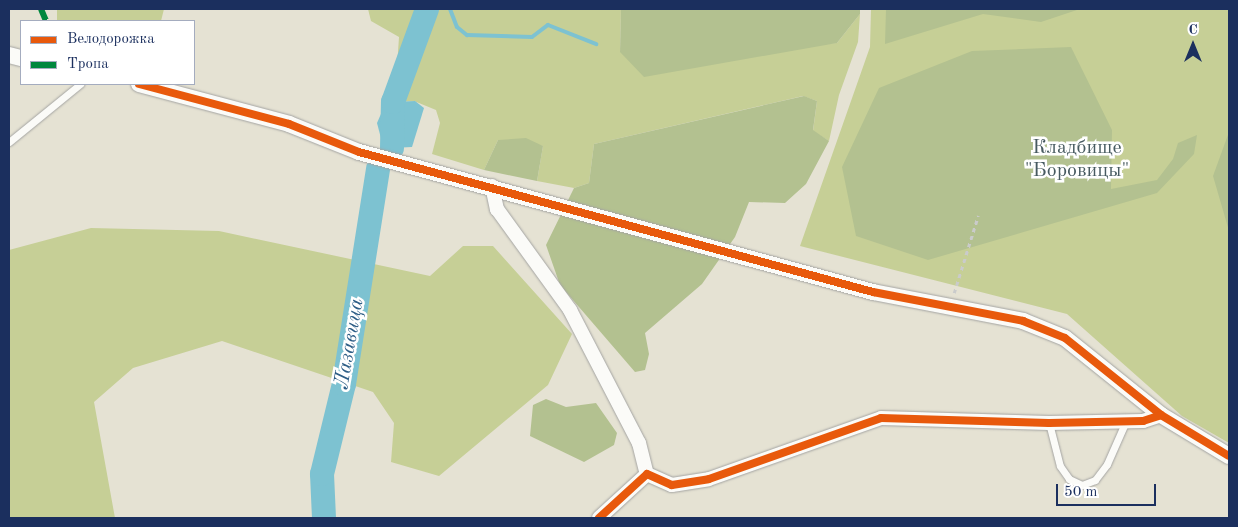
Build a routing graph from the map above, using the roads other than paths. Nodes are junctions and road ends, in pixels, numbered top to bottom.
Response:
1 (79, 85) edge
2 (143, 85) edge
3 (9, 142) edge
4 (492, 186) junction
5 (1161, 415) junction
6 (1126, 421) junction
7 (1049, 424) junction
8 (1229, 456) edge
9 (647, 474) junction
10 (598, 518) edge

1 - 3 lane
2 - 4 street
4 - 5 street
4 - 9 street
5 - 6 street
5 - 8 street
6 - 7 street
6 - 7 lane
7 - 9 street
9 - 10 street

